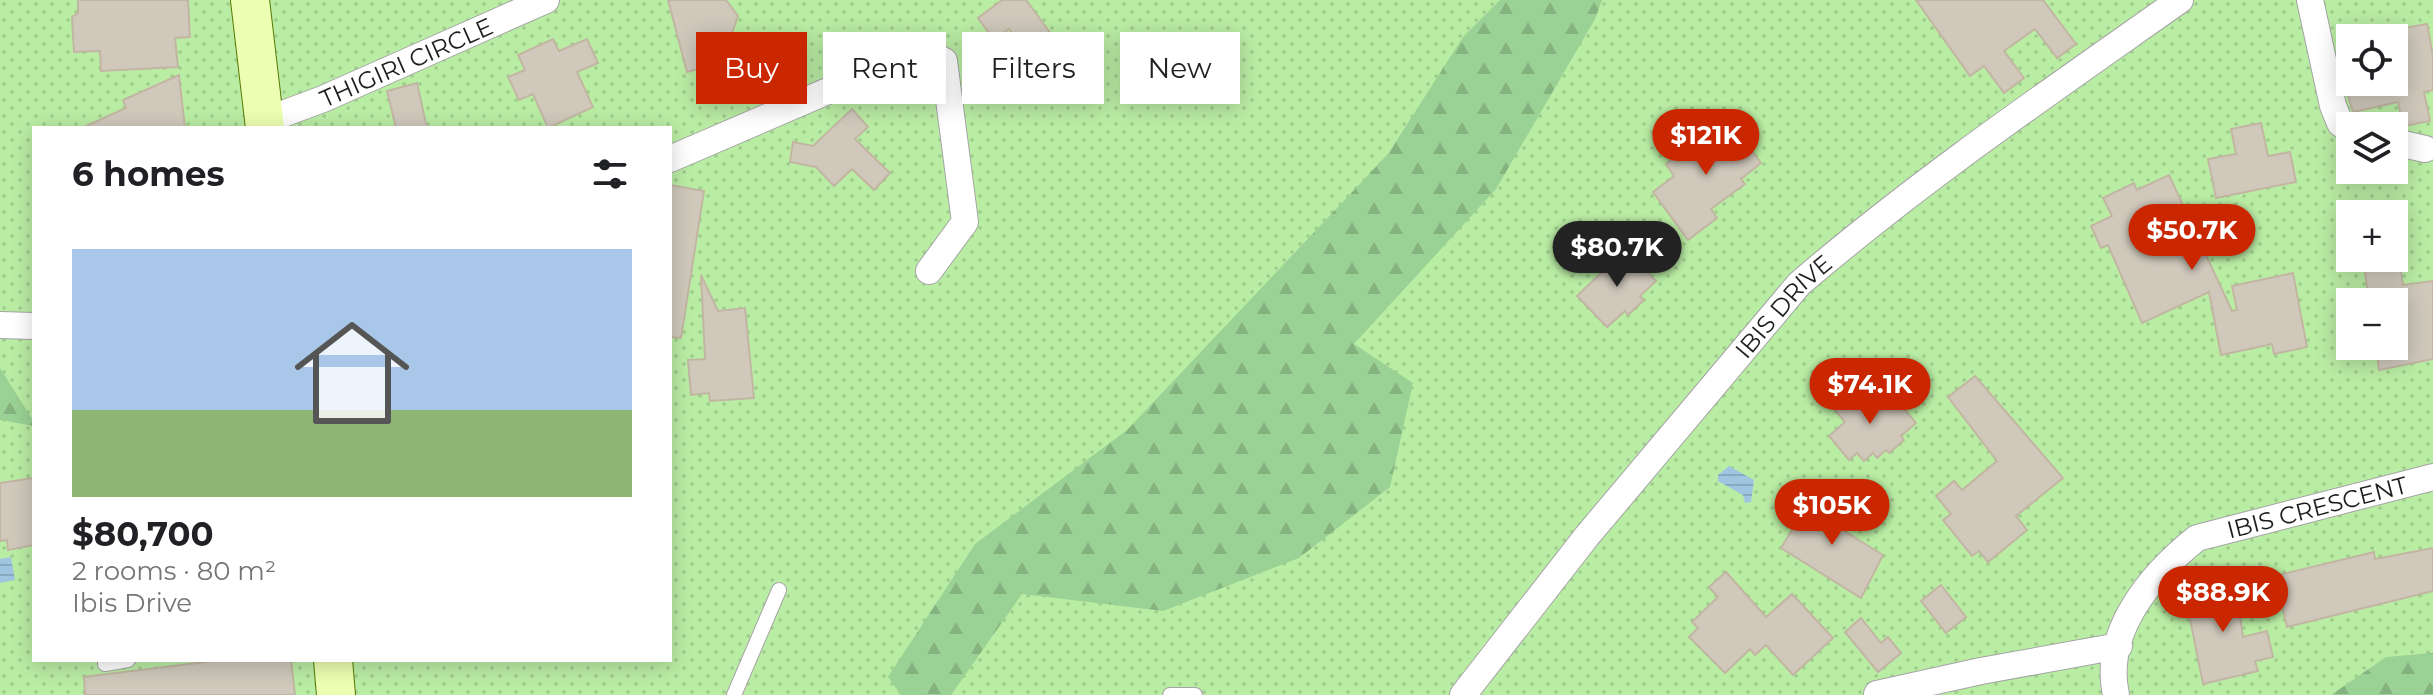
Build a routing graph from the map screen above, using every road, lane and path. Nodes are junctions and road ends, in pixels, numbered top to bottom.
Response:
1 (250, 0) edge
2 (546, 0) edge
3 (2180, 0) edge
4 (2310, 0) edge
5 (2336, 113) edge
6 (265, 124) edge
7 (2408, 145) edge
8 (2425, 149) dead end
9 (672, 158) edge
10 (929, 271) dead end
11 (0, 325) edge
12 (32, 326) edge
13 (2433, 477) edge
14 (779, 590) dead end
15 (2119, 646) junction
16 (333, 662) edge
17 (1877, 694) edge
18 (336, 695) edge
19 (734, 695) edge
20 (1170, 695) edge
21 (1195, 695) edge
22 (1463, 695) edge
23 (2116, 695) edge

1 - 6 street
2 - 6 street, THIGIRI CIRCLE
3 - 22 street, IBIS DRIVE
4 - 5 street
7 - 8 street
9 - 10 street
11 - 12 street
13 - 15 street, IBIS CRESCENT
14 - 19 lane
15 - 17 street
15 - 23 street, IBIS CRESCENT
16 - 18 street
20 - 21 lane

